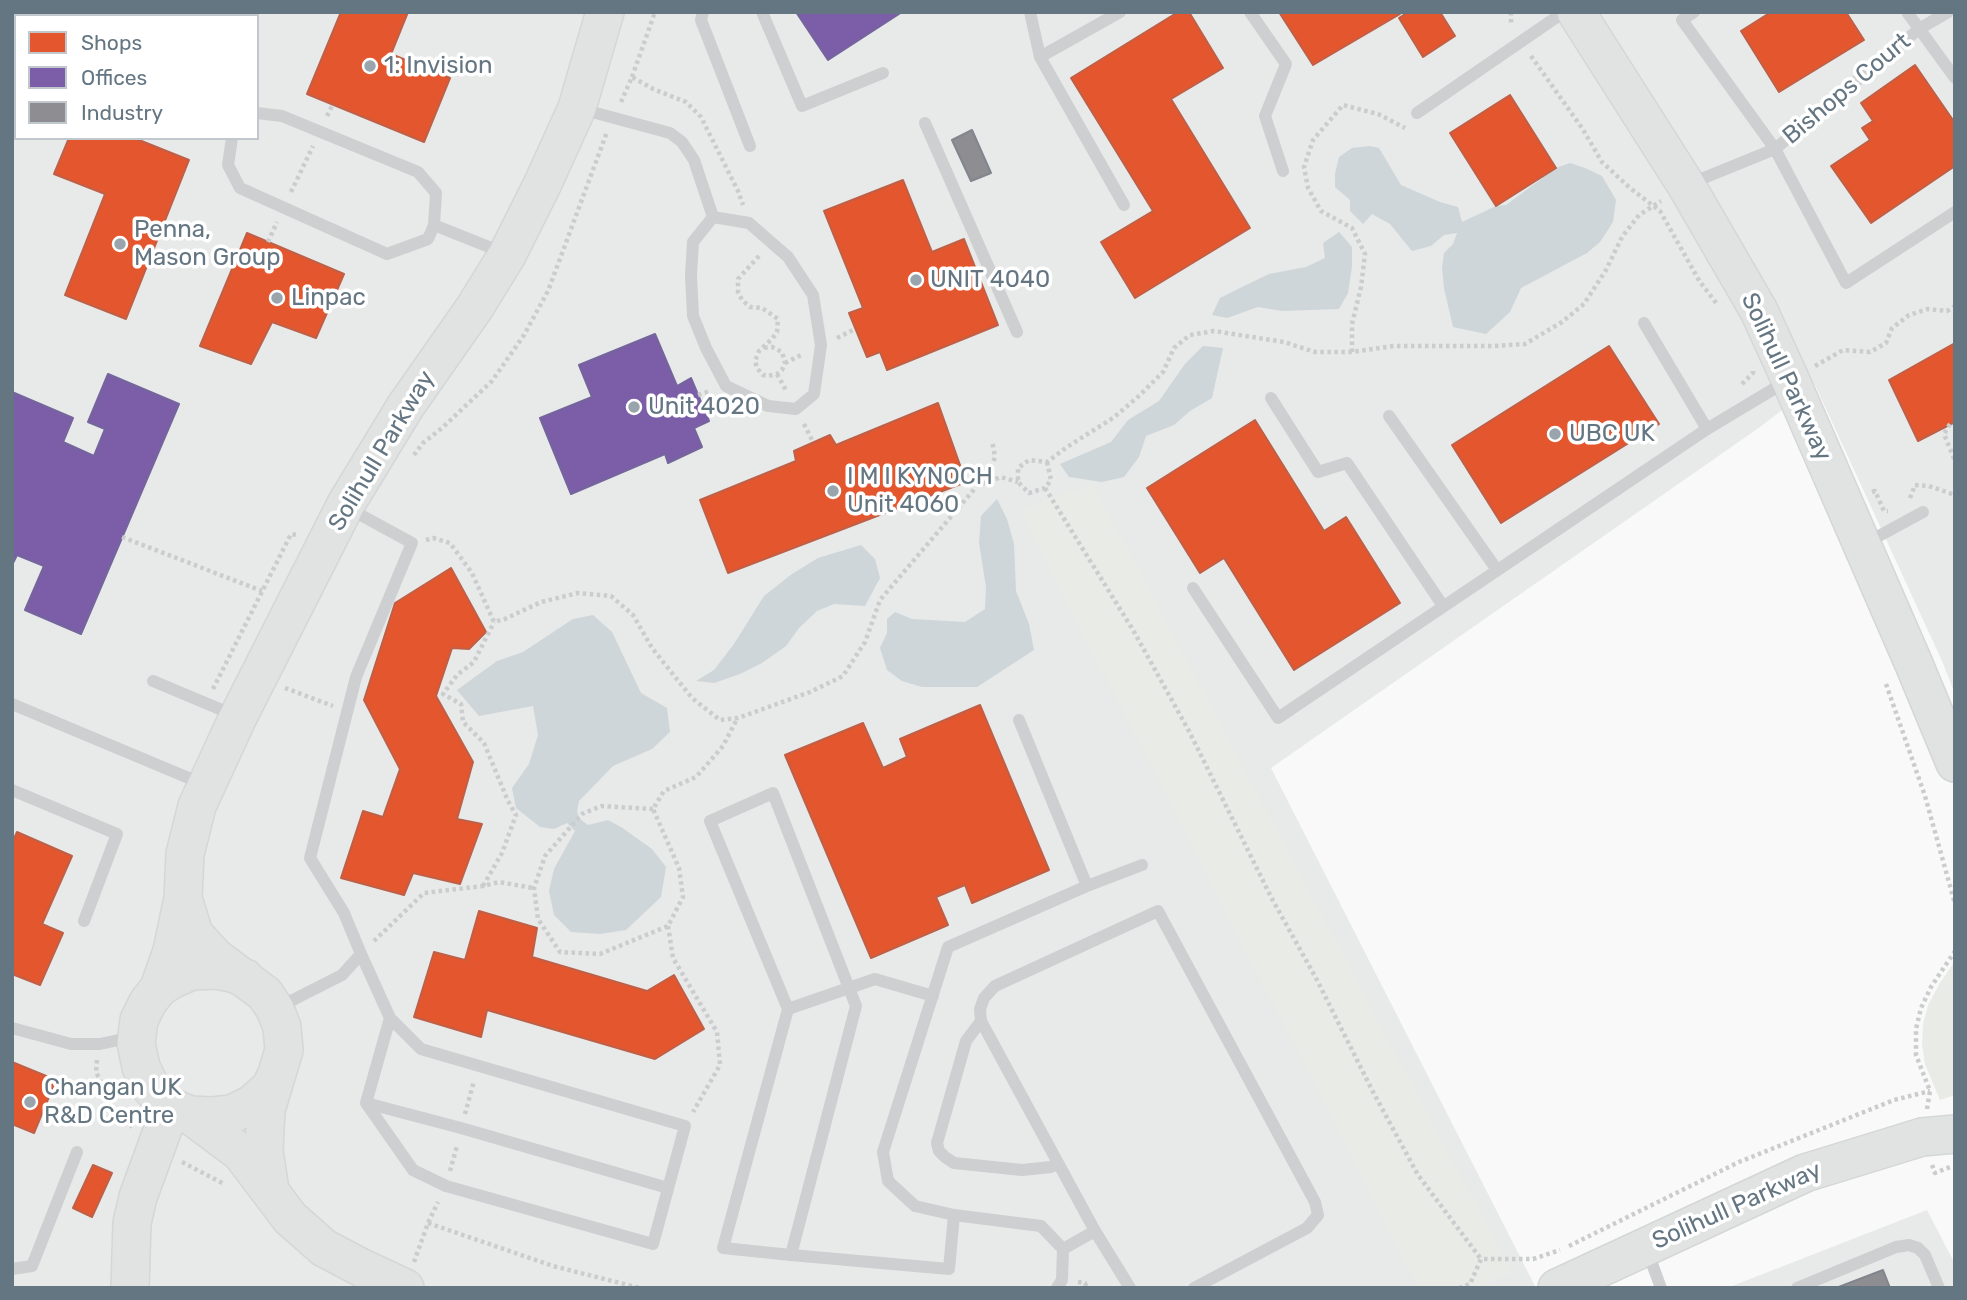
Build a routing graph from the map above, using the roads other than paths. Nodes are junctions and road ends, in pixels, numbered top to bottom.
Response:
1 (605, 12) edge
2 (704, 12) edge
3 (762, 12) edge
4 (1030, 12) edge
5 (1120, 12) edge
6 (1250, 12) edge
7 (1564, 12) edge
8 (1576, 12) edge
9 (1694, 12) edge
10 (1907, 12) edge
11 (1948, 12) edge
12 (1919, 29) junction
13 (1040, 57) junction
14 (883, 73) dead end
15 (1955, 78) edge
16 (577, 108) junction
17 (259, 113) edge
18 (1417, 113) road end
19 (925, 123) dead end
20 (232, 140) edge
21 (750, 146) dead end
22 (1775, 149) junction
23 (1283, 171) dead end
24 (1686, 185) junction
25 (1124, 205) dead end
26 (1955, 212) edge
27 (713, 217) junction
28 (434, 225) junction
29 (507, 255) junction
30 (1644, 323) dead end
31 (1017, 332) dead end
32 (1790, 379) junction
33 (1271, 398) dead end
34 (1389, 416) dead end
35 (1707, 429) junction
36 (345, 506) junction
37 (1923, 512) dead end
38 (1863, 545) junction
39 (1497, 570) junction
40 (1193, 588) dead end
41 (1443, 606) junction
42 (153, 681) dead end
43 (12, 704) edge
44 (237, 717) junction
45 (1019, 720) dead end
46 (1955, 763) edge
47 (206, 786) junction
48 (12, 790) edge
49 (1142, 865) dead end
50 (1087, 886) junction
51 (183, 898) junction
52 (84, 922) dead end
53 (361, 954) junction
54 (245, 978) junction
55 (159, 988) junction
56 (850, 988) junction
57 (933, 996) junction
58 (275, 1009) junction
59 (788, 1009) junction
60 (390, 1018) junction
61 (981, 1021) junction
62 (12, 1028) edge
63 (137, 1037) junction
64 (277, 1074) junction
65 (1942, 1101) edge
66 (366, 1103) junction
67 (181, 1111) junction
68 (1938, 1136) edge
69 (77, 1152) dead end
70 (1058, 1163) junction
71 (668, 1188) junction
72 (270, 1190) junction
73 (954, 1215) junction
74 (1095, 1231) junction
75 (1645, 1246) junction
76 (1063, 1249) junction
77 (791, 1255) junction
78 (12, 1269) edge
79 (1564, 1272) edge
80 (1061, 1285) edge
81 (130, 1288) edge
82 (405, 1288) edge
83 (1130, 1288) edge
84 (1194, 1288) edge
85 (1661, 1288) edge
86 (1797, 1288) edge
87 (1938, 1288) edge

1 - 16 street, Solihull Parkway
2 - 21 lane
3 - 14 lane
4 - 13 lane
5 - 13 lane
6 - 23 lane
7 - 18 lane
8 - 24 street, Solihull Parkway
9 - 22 lane, Bishops Court
10 - 12 lane, Bishops Court
11 - 12 lane, Bishops Court
12 - 15 lane, Bishops Court
12 - 22 lane, Bishops Court
13 - 25 lane
16 - 27 lane
16 - 29 street, Solihull Parkway
17 - 28 lane
19 - 31 lane
20 - 28 lane
22 - 24 lane, Bishops Court
22 - 26 lane, Bishops Court
24 - 32 street, Solihull Parkway
27 - 27 lane
28 - 29 lane
29 - 36 street, Solihull Parkway
30 - 35 lane
32 - 35 lane
32 - 38 street, Solihull Parkway
33 - 41 lane
34 - 39 lane
35 - 39 lane
36 - 44 street, Solihull Parkway
36 - 53 lane
37 - 38 lane
38 - 46 street, Solihull Parkway
39 - 41 lane
40 - 41 lane
42 - 44 lane
43 - 47 lane
44 - 47 street, Solihull Parkway
45 - 50 lane
47 - 51 street, Solihull Parkway
48 - 52 lane
49 - 50 lane
50 - 57 lane
51 - 54 street
51 - 55 street
53 - 58 lane
53 - 60 lane
54 - 55 street
54 - 58 street
55 - 63 street
56 - 57 lane
56 - 59 lane
56 - 59 lane
56 - 77 lane
57 - 73 lane
58 - 64 street
59 - 77 lane
60 - 66 lane
60 - 71 lane
61 - 70 lane
61 - 70 lane
61 - 84 lane
62 - 63 lane
63 - 67 street
64 - 67 street
64 - 72 street
65 - 68 street
66 - 71 lane
66 - 71 lane
67 - 72 street
67 - 81 street
68 - 75 street, Solihull Parkway
69 - 78 lane
70 - 74 lane
72 - 82 street
73 - 76 lane
73 - 77 lane
74 - 76 lane
74 - 83 lane
75 - 79 street, Solihull Parkway
75 - 85 lane
76 - 80 lane
86 - 87 lane

